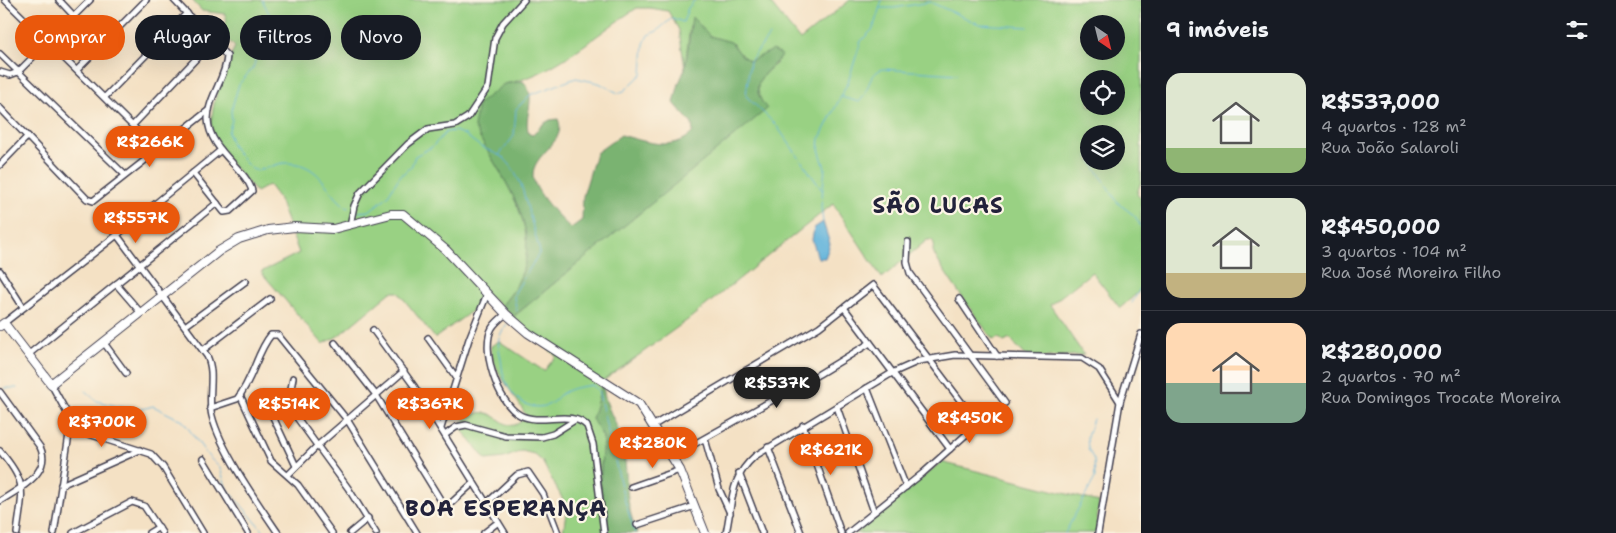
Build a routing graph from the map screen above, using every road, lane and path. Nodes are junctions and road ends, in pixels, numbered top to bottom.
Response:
1 (5, 0) edge
2 (59, 0) edge
3 (90, 0) edge
4 (146, 0) edge
5 (174, 0) edge
6 (524, 0) edge
7 (187, 13) joint
8 (20, 15) edge
9 (73, 15) edge
10 (75, 15) edge
11 (0, 54) edge
12 (30, 60) edge
13 (66, 60) edge
14 (195, 60) edge
15 (226, 60) edge
16 (77, 70) junction
17 (0, 72) edge
18 (18, 72) junction
19 (105, 97) junction
20 (0, 108) edge
21 (209, 110) junction
22 (133, 125) junction
23 (28, 136) junction
24 (157, 150) junction
25 (221, 150) junction
26 (1, 163) edge
27 (193, 173) junction
28 (125, 175) junction
29 (217, 203) junction
30 (350, 225) junction
31 (117, 236) junction
32 (908, 242) dead end
33 (139, 265) junction
34 (0, 271) edge
35 (246, 281) dead end
36 (116, 284) junction
37 (487, 294) junction
38 (163, 295) junction
39 (270, 299) dead end
40 (960, 299) dead end
41 (23, 307) junction
42 (845, 309) junction
43 (141, 313) junction
44 (506, 314) junction
45 (2, 324) edge
46 (185, 326) junction
47 (373, 330) dead end
48 (1141, 334) edge
49 (428, 338) dead end
50 (104, 343) junction
51 (335, 343) dead end
52 (870, 343) junction
53 (203, 350) junction
54 (29, 354) junction
55 (969, 355) junction
56 (997, 356) junction
57 (927, 358) junction
58 (404, 371) junction
59 (126, 373) dead end
60 (892, 373) junction
61 (456, 377) junction
62 (293, 378) dead end
63 (51, 384) junction
64 (867, 388) junction
65 (0, 392) edge
66 (240, 395) junction
67 (376, 396) junction
68 (266, 402) dead end
69 (1120, 402) junction
70 (1005, 403) dead end
71 (837, 406) junction
72 (210, 408) junction
73 (576, 419) junction
74 (348, 421) junction
75 (654, 425) junction
76 (803, 425) junction
77 (70, 428) junction
78 (441, 428) junction
79 (444, 435) junction
80 (705, 439) junction
81 (317, 446) junction
82 (768, 447) junction
83 (140, 450) junction
84 (950, 450) junction
85 (0, 451) edge
86 (673, 456) junction
87 (204, 459) dead end
88 (296, 466) junction
89 (680, 470) junction
90 (739, 472) junction
91 (288, 474) junction
92 (474, 483) junction
93 (61, 485) junction
94 (22, 486) junction
95 (631, 486) dead end
96 (906, 487) junction
97 (0, 502) edge
98 (486, 504) junction
99 (695, 506) junction
100 (874, 512) junction
101 (730, 513) junction
102 (368, 518) junction
103 (497, 523) junction
104 (728, 524) junction
105 (636, 526) dead end
106 (159, 527) junction
107 (17, 533) edge
108 (54, 533) edge
109 (73, 533) edge
110 (148, 533) edge
111 (162, 533) edge
112 (203, 533) edge
113 (248, 533) edge
114 (278, 533) edge
115 (332, 533) edge
116 (350, 533) edge
117 (376, 533) edge
118 (417, 533) edge
119 (484, 533) edge
120 (504, 533) edge
121 (558, 533) edge
122 (604, 533) edge
123 (705, 533) edge
124 (726, 533) edge
125 (731, 533) edge
126 (762, 533) edge
127 (801, 533) edge
128 (841, 533) edge
129 (848, 533) edge
130 (1098, 533) edge

1 - 8 street
2 - 9 street
3 - 10 street
4 - 16 street
5 - 7 street
6 - 30 street
7 - 19 street
11 - 18 street
12 - 18 street
13 - 16 street
14 - 22 street
15 - 21 street
16 - 19 street
17 - 18 street
18 - 28 street
19 - 22 street
20 - 23 street
21 - 24 street
21 - 25 street
22 - 24 street
23 - 26 street
23 - 28 street
24 - 28 street
25 - 27 street
25 - 29 street
27 - 29 street
27 - 31 street
29 - 33 street
30 - 37 street
30 - 38 street
31 - 33 street
31 - 41 street
32 - 55 street
33 - 36 street
33 - 38 street
34 - 41 street
35 - 46 street
36 - 43 street
36 - 54 street
37 - 44 street
37 - 61 street
38 - 43 street
38 - 46 street
39 - 53 street
40 - 56 street
41 - 45 street
42 - 52 street
42 - 57 street
42 - 75 street
43 - 50 street
44 - 73 street
44 - 75 street
45 - 54 street
46 - 53 street
47 - 58 street
48 - 69 street
49 - 61 street
50 - 59 street
50 - 63 street
51 - 67 street
52 - 60 street
52 - 80 street
53 - 72 street
54 - 63 street
55 - 56 street
55 - 57 street
55 - 70 street
56 - 69 street
57 - 60 street
57 - 84 street
58 - 67 street
58 - 78 street
60 - 64 street
60 - 84 street
61 - 78 street
62 - 81 street
63 - 77 street
64 - 71 street
64 - 96 street
65 - 94 street
66 - 72 street
66 - 74 street
66 - 91 street
67 - 74 street
67 - 92 street
68 - 88 street
69 - 130 street
71 - 76 street
71 - 100 street
72 - 114 street
73 - 79 street
73 - 122 street
74 - 81 street
74 - 118 street
75 - 86 street
76 - 82 street
76 - 128 street
77 - 83 street
77 - 93 street
78 - 79 street
79 - 92 street
80 - 86 street
80 - 101 street
81 - 88 street
81 - 102 street
82 - 90 street
82 - 127 street
83 - 93 street
83 - 112 street
84 - 96 street
85 - 94 street
86 - 89 street
87 - 113 street
88 - 91 street
89 - 95 street
89 - 99 street
90 - 101 street
90 - 126 street
91 - 115 street
92 - 98 street
93 - 108 street
94 - 97 street
94 - 107 street
96 - 100 street
98 - 103 street
98 - 121 street
99 - 105 street
99 - 123 street
100 - 129 street
101 - 104 street
102 - 116 street
102 - 117 street
103 - 119 street
103 - 120 street
104 - 124 street
104 - 125 street
106 - 109 street
106 - 110 street
106 - 111 street

